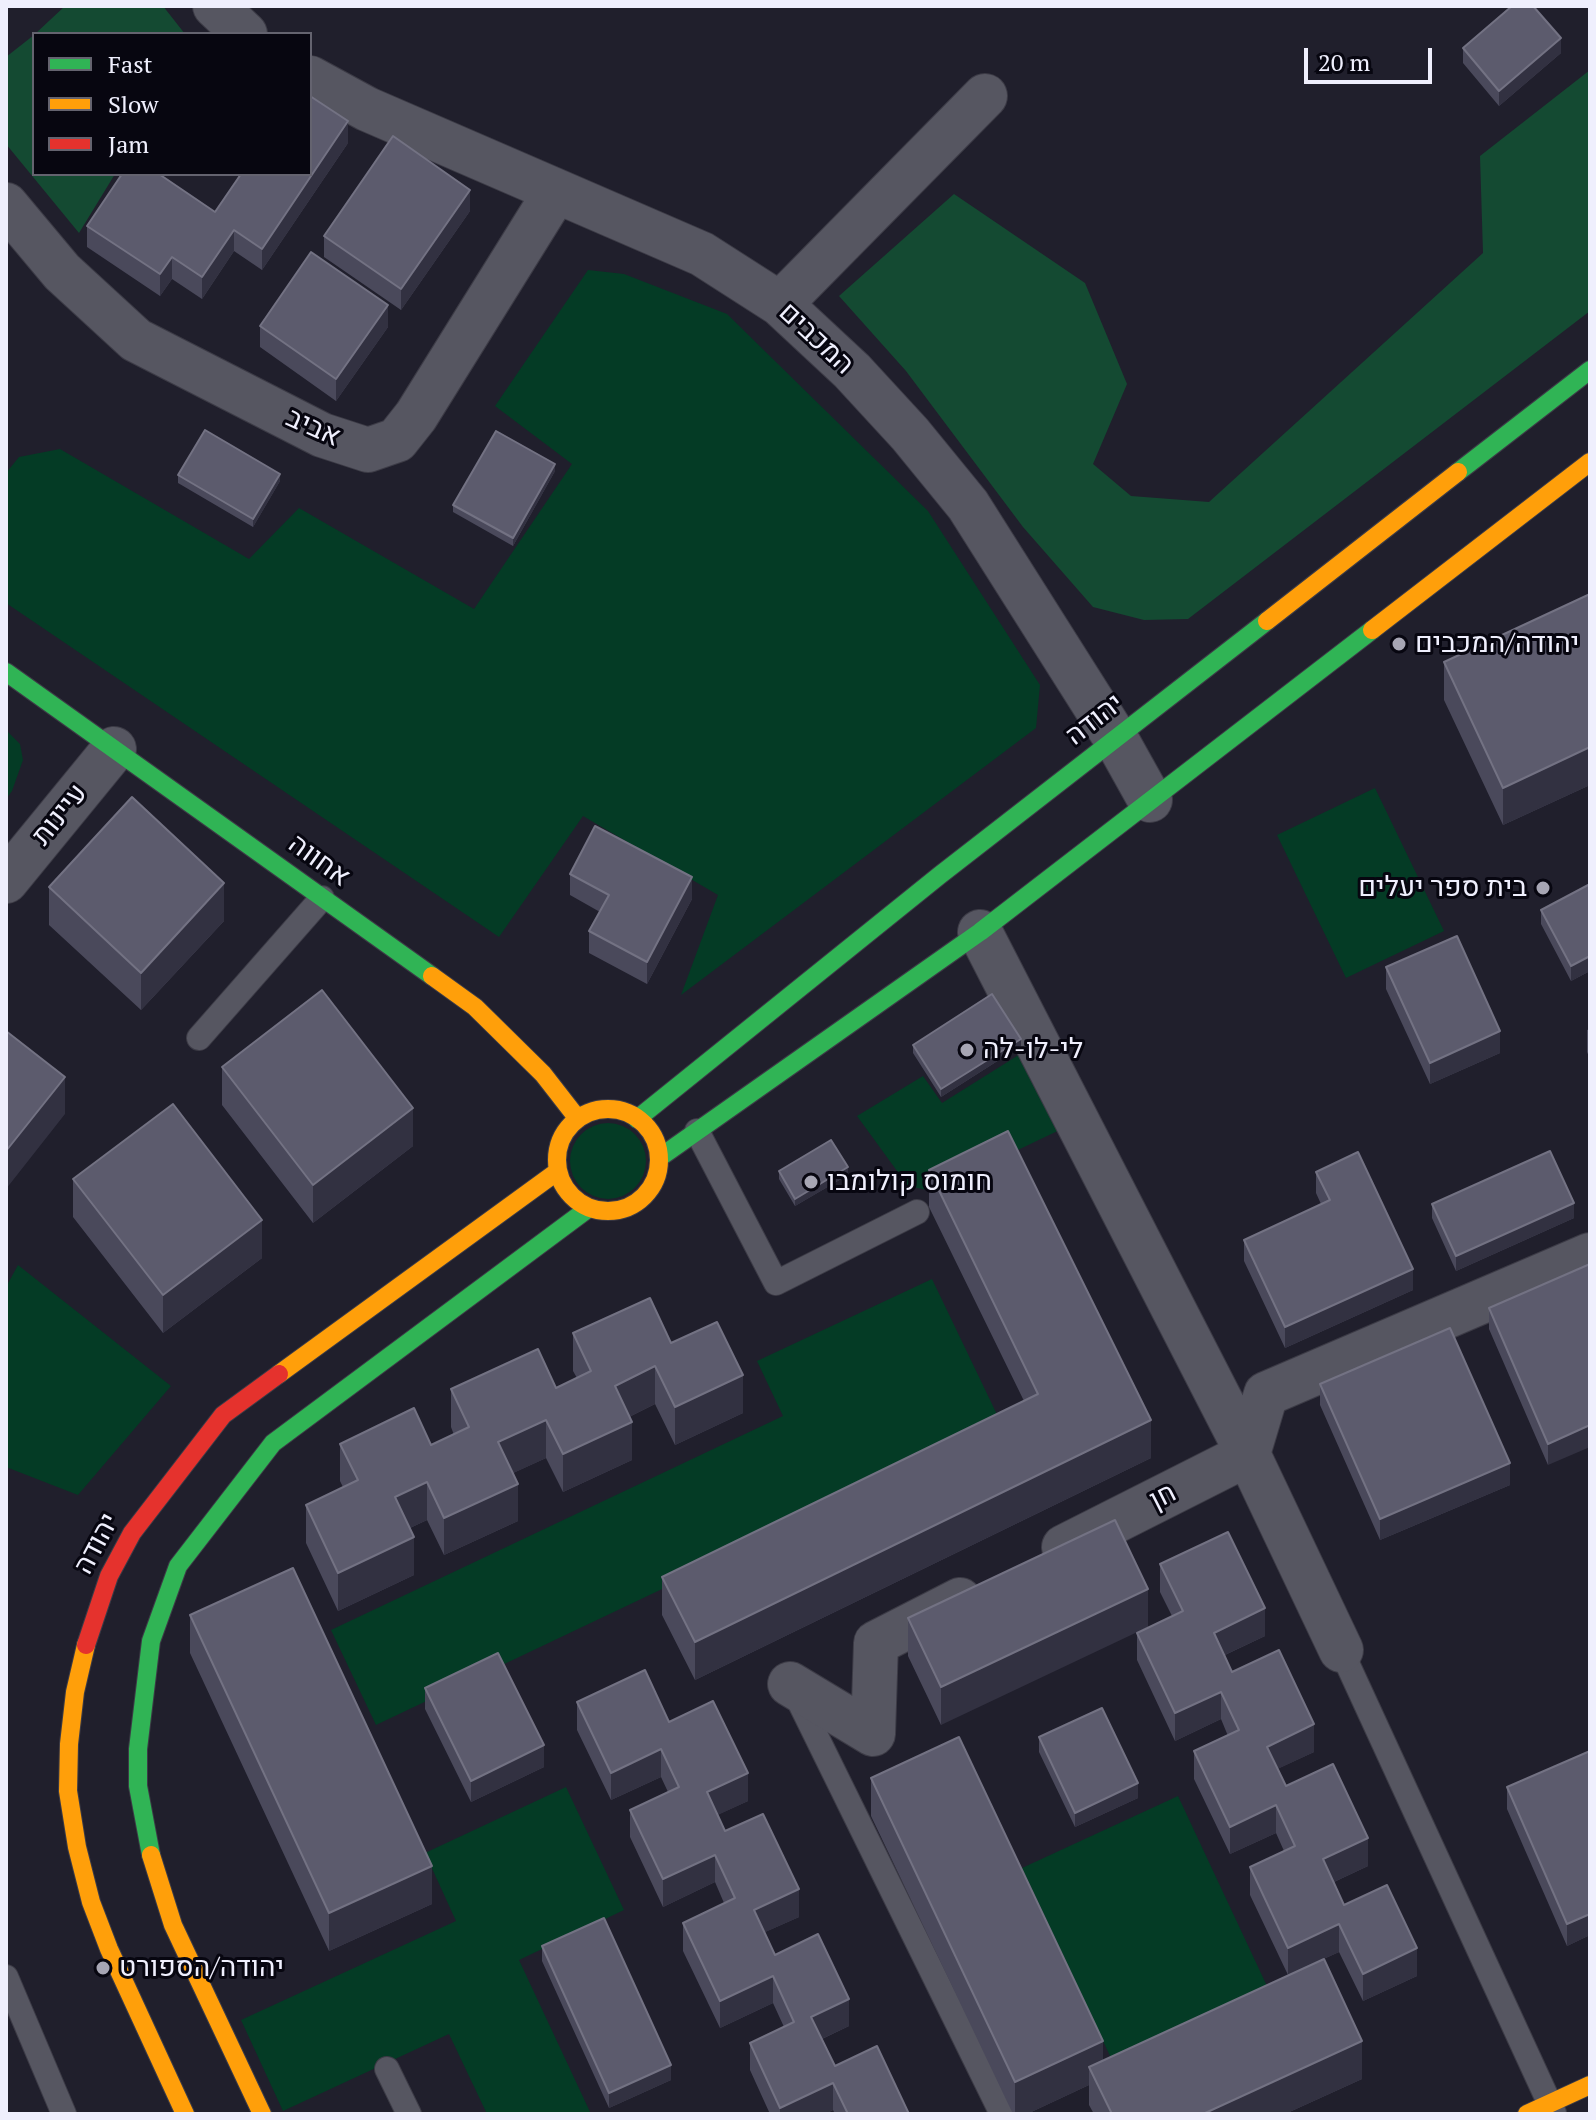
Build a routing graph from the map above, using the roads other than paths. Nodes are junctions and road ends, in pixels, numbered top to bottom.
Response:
1 (215, 6) edge
2 (243, 32) edge
3 (312, 79) edge
4 (985, 96) dead end
5 (556, 191) junction
6 (6, 205) edge
7 (780, 304) junction
8 (1590, 370) edge
9 (1590, 462) edge
10 (6, 672) edge
11 (1116, 739) junction
12 (114, 749) junction
13 (1150, 800) junction
14 (6, 881) edge
15 (322, 898) junction
16 (980, 932) junction
17 (199, 1038) dead end
18 (578, 1119) junction
19 (637, 1119) junction
20 (697, 1131) junction
21 (659, 1158) junction
22 (558, 1171) junction
23 (589, 1208) junction
24 (917, 1212) dead end
25 (1590, 1255) edge
26 (1248, 1454) junction
27 (1341, 1650) joint
28 (790, 1684) joint
29 (6, 1977) edge
30 (387, 2069) dead end
31 (1590, 2085) edge
32 (1552, 2109) edge
33 (64, 2114) edge
34 (185, 2114) edge
35 (262, 2114) edge
36 (409, 2114) edge
37 (1002, 2114) edge
38 (1527, 2114) edge

1 - 2 street
3 - 5 street, המכבים
4 - 7 street
5 - 6 street, אביב
5 - 7 street, המכבים
7 - 11 street, המכבים
8 - 11 street, יהודה
9 - 13 street
10 - 12 street, אחווה
11 - 13 street, המכבים
11 - 19 street, יהודה
12 - 14 street, עיינות
12 - 15 street, אחווה
13 - 16 street
15 - 17 lane
15 - 18 street, אחווה
16 - 20 street
16 - 26 street
18 - 19 street
18 - 22 street
19 - 21 street
20 - 21 street
20 - 24 lane
21 - 23 street
22 - 23 street
22 - 34 street, יהודה
23 - 35 street
25 - 26 street
26 - 27 street
26 - 28 street, חן
27 - 32 lane
28 - 37 lane
29 - 33 lane
30 - 36 lane
31 - 32 street
32 - 38 street

